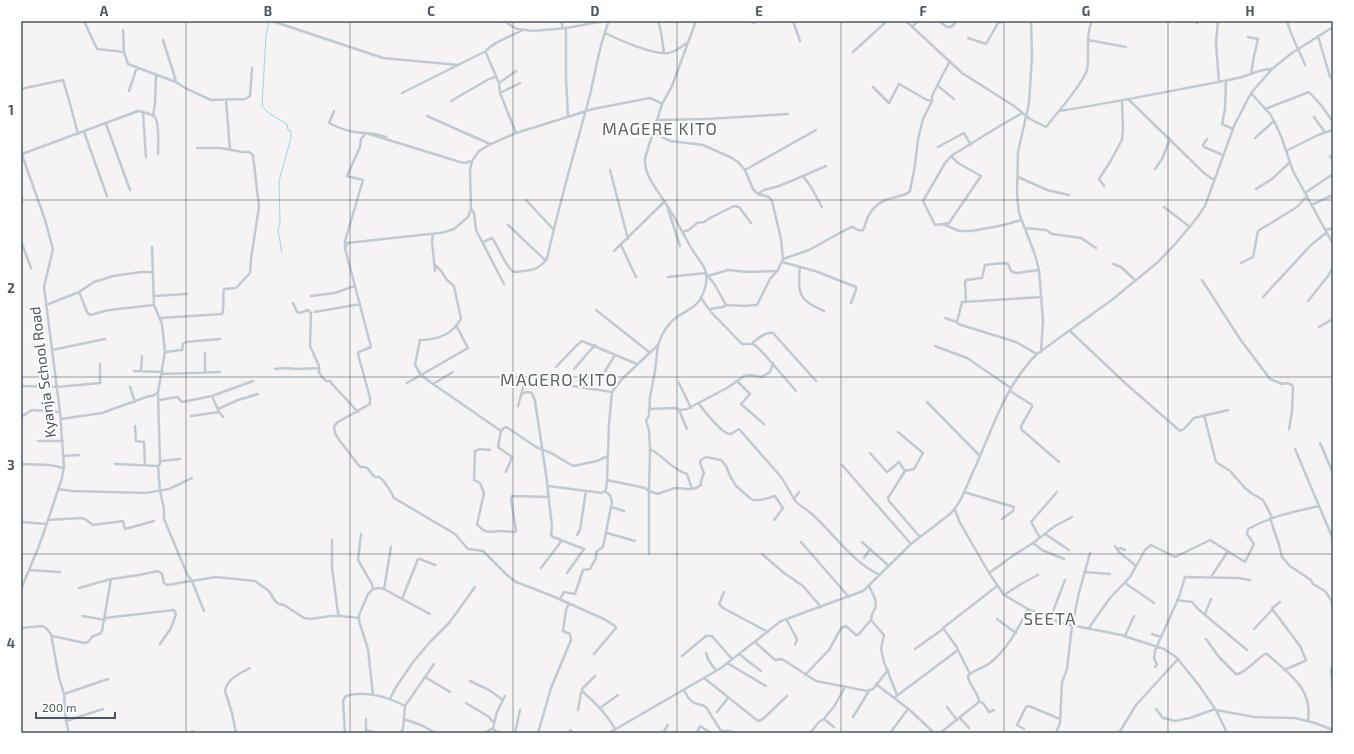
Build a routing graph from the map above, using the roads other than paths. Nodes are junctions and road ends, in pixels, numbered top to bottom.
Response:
1 (84, 21) edge
2 (272, 21) edge
3 (506, 21) edge
4 (561, 21) edge
5 (605, 21) edge
6 (609, 21) edge
7 (658, 21) edge
8 (696, 21) edge
9 (751, 21) edge
10 (756, 21) edge
11 (793, 21) edge
12 (887, 21) edge
13 (906, 21) edge
14 (918, 21) edge
15 (939, 21) edge
16 (1004, 21) edge
17 (1031, 21) edge
18 (1092, 21) edge
19 (1218, 21) edge
20 (1287, 21) edge
21 (595, 22) edge
22 (955, 23) dead end
23 (912, 27) junction
24 (1333, 27) edge
25 (564, 28) junction
26 (122, 30) dead end
27 (521, 31) junction
28 (605, 33) junction
29 (1318, 36) junction
30 (1248, 37) dead end
31 (968, 38) dead end
32 (163, 40) dead end
33 (1088, 40) junction
34 (800, 41) dead end
35 (688, 42) junction
36 (1126, 47) dead end
37 (1299, 48) junction
38 (124, 52) junction
39 (485, 52) junction
40 (853, 52) dead end
41 (664, 53) junction
42 (950, 61) junction
43 (459, 65) junction
44 (1305, 65) dead end
45 (137, 67) junction
46 (252, 68) dead end
47 (1272, 69) junction
48 (516, 71) dead end
49 (1251, 74) junction
50 (156, 75) junction
51 (496, 77) junction
52 (1330, 77) dead end
53 (1226, 80) junction
54 (176, 82) junction
55 (1219, 82) junction
56 (498, 83) junction
57 (520, 83) dead end
58 (938, 86) junction
59 (873, 87) dead end
60 (21, 89) edge
61 (129, 91) dead end
62 (402, 93) dead end
63 (500, 93) junction
64 (1251, 94) junction
65 (954, 99) dead end
66 (226, 100) junction
67 (1128, 100) junction
68 (451, 101) dead end
69 (932, 101) junction
70 (1122, 101) junction
71 (662, 104) junction
72 (1265, 109) junction
73 (334, 111) dead end
74 (1059, 111) junction
75 (585, 112) junction
76 (143, 113) junction
77 (1022, 113) junction
78 (788, 114) dead end
79 (1026, 115) junction
80 (153, 116) junction
81 (427, 116) dead end
82 (568, 116) junction
83 (1314, 117) dead end
84 (658, 120) junction
85 (1274, 121) junction
86 (1333, 122) edge
87 (106, 124) junction
88 (1233, 129) junction
89 (816, 130) dead end
90 (1333, 130) edge
91 (84, 132) junction
92 (1325, 132) junction
93 (366, 133) junction
94 (516, 133) junction
95 (654, 133) junction
96 (78, 134) junction
97 (386, 137) dead end
98 (1255, 138) dead end
99 (1170, 139) junction
100 (1206, 139) dead end
101 (491, 144) junction
102 (970, 145) junction
103 (938, 147) dead end
104 (198, 148) dead end
105 (230, 150) junction
106 (1286, 152) junction
107 (21, 153) edge
108 (158, 154) dead end
109 (1223, 155) junction
110 (951, 156) junction
111 (1330, 156) dead end
112 (146, 157) dead end
113 (1333, 160) edge
114 (472, 161) junction
115 (1290, 163) junction
116 (826, 166) dead end
117 (1156, 169) dead end
118 (610, 170) dead end
119 (745, 170) junction
120 (1333, 174) edge
121 (803, 176) junction
122 (1018, 177) junction
123 (1214, 180) junction
124 (1104, 186) dead end
125 (1256, 189) dead end
126 (130, 190) dead end
127 (758, 194) junction
128 (1069, 195) dead end
129 (1306, 195) junction
130 (1333, 195) edge
131 (107, 196) dead end
132 (526, 200) dead end
133 (665, 201) junction
134 (1311, 205) junction
135 (668, 206) junction
136 (822, 207) dead end
137 (1164, 207) dead end
138 (471, 209) junction
139 (1021, 220) junction
140 (751, 223) dead end
141 (943, 224) junction
142 (508, 225) dead end
143 (1190, 227) junction
144 (1025, 228) junction
145 (1333, 228) edge
146 (554, 230) junction
147 (1326, 231) junction
148 (682, 232) junction
149 (433, 234) junction
150 (628, 239) junction
151 (21, 241) edge
152 (346, 242) junction
153 (482, 242) junction
154 (1333, 244) edge
155 (621, 245) junction
156 (680, 246) dead end
157 (152, 247) dead end
158 (1096, 248) dead end
159 (614, 251) dead end
160 (546, 260) junction
161 (783, 261) junction
162 (1241, 263) dead end
163 (434, 264) junction
164 (1113, 264) dead end
165 (800, 267) junction
166 (1333, 267) edge
167 (31, 268) dead end
168 (1039, 270) junction
169 (435, 271) dead end
170 (776, 271) junction
171 (153, 272) junction
172 (707, 275) junction
173 (636, 277) dead end
174 (668, 277) dead end
175 (1135, 280) junction
176 (1202, 280) dead end
177 (504, 284) dead end
178 (354, 286) junction
179 (79, 292) junction
180 (187, 294) dead end
181 (154, 296) junction
182 (311, 296) dead end
183 (1042, 297) junction
184 (1263, 297) dead end
185 (701, 298) junction
186 (966, 301) junction
187 (1308, 301) dead end
188 (293, 303) dead end
189 (850, 303) dead end
190 (360, 304) junction
191 (46, 305) junction
192 (154, 305) junction
193 (726, 305) junction
194 (710, 309) junction
195 (596, 310) dead end
196 (824, 311) dead end
197 (315, 312) dead end
198 (160, 318) junction
199 (945, 318) dead end
200 (1333, 319) edge
201 (957, 322) junction
202 (456, 325) junction
203 (1319, 327) dead end
204 (1070, 331) junction
205 (105, 339) dead end
206 (220, 339) dead end
207 (751, 344) junction
208 (595, 345) junction
209 (658, 345) junction
210 (935, 346) dead end
211 (52, 350) junction
212 (165, 352) junction
213 (649, 352) junction
214 (205, 353) dead end
215 (1041, 353) junction
216 (1037, 354) junction
217 (615, 355) junction
218 (142, 356) dead end
219 (773, 363) junction
220 (100, 364) dead end
221 (637, 364) junction
222 (556, 367) dead end
223 (319, 368) junction
224 (777, 368) junction
225 (275, 369) dead end
226 (574, 369) dead end
227 (134, 371) dead end
228 (141, 371) junction
229 (205, 372) junction
230 (220, 372) dead end
231 (453, 372) dead end
232 (770, 372) junction
233 (163, 373) junction
234 (604, 373) dead end
235 (421, 375) junction
236 (253, 381) dead end
237 (524, 381) dead end
238 (737, 381) junction
239 (816, 381) dead end
240 (407, 383) dead end
241 (679, 383) dead end
242 (432, 384) junction
243 (566, 385) dead end
244 (21, 386) edge
245 (57, 387) junction
246 (130, 387) dead end
247 (1010, 390) junction
248 (796, 391) dead end
249 (158, 392) junction
250 (612, 392) junction
251 (258, 394) dead end
252 (521, 394) junction
253 (212, 396) junction
254 (159, 400) junction
255 (135, 402) junction
256 (927, 402) dead end
257 (699, 404) junction
258 (518, 406) dead end
259 (691, 408) junction
260 (218, 409) junction
261 (649, 409) junction
262 (679, 409) junction
263 (1228, 410) dead end
264 (60, 412) junction
265 (219, 412) junction
266 (358, 412) junction
267 (1204, 415) junction
268 (191, 416) dead end
269 (21, 417) edge
270 (223, 417) dead end
271 (61, 419) junction
272 (764, 424) dead end
273 (135, 426) dead end
274 (687, 429) dead end
275 (1289, 429) dead end
276 (501, 430) junction
277 (898, 432) dead end
278 (38, 441) dead end
279 (63, 441) junction
280 (1320, 442) dead end
281 (650, 449) junction
282 (1295, 449) dead end
283 (490, 450) dead end
284 (543, 451) junction
285 (870, 454) dead end
286 (79, 455) dead end
287 (63, 456) junction
288 (608, 456) junction
289 (980, 456) junction
290 (180, 459) dead end
291 (160, 461) junction
292 (1058, 462) dead end
293 (21, 464) edge
294 (115, 464) dead end
295 (842, 465) dead end
296 (145, 466) junction
297 (158, 466) junction
298 (64, 468) junction
299 (905, 471) junction
300 (506, 472) dead end
301 (1333, 473) edge
302 (192, 478) dead end
303 (607, 480) junction
304 (548, 486) junction
305 (58, 489) junction
306 (692, 489) junction
307 (160, 491) junction
308 (586, 491) junction
309 (649, 491) junction
310 (606, 492) junction
311 (799, 492) dead end
312 (964, 492) junction
313 (1057, 492) dead end
314 (549, 497) junction
315 (794, 499) junction
316 (1319, 506) junction
317 (611, 507) junction
318 (955, 508) junction
319 (624, 511) dead end
320 (1072, 517) dead end
321 (1271, 518) junction
322 (1002, 519) dead end
323 (48, 520) junction
324 (774, 520) dead end
325 (154, 521) dead end
326 (21, 522) edge
327 (47, 524) junction
328 (606, 533) junction
329 (361, 534) dead end
330 (1045, 534) junction
331 (577, 535) dead end
332 (920, 537) junction
333 (1040, 538) junction
334 (1333, 539) edge
335 (332, 540) dead end
336 (561, 540) junction
337 (635, 541) dead end
338 (801, 542) dead end
339 (862, 542) dead end
340 (1033, 543) junction
341 (911, 544) junction
342 (1115, 546) dead end
343 (391, 547) dead end
344 (870, 549) junction
345 (1069, 550) dead end
346 (1118, 550) junction
347 (1125, 550) dead end
348 (1228, 550) junction
349 (1090, 553) dead end
350 (649, 554) dead end
351 (762, 554) dead end
352 (864, 558) dead end
353 (1064, 559) dead end
354 (435, 565) dead end
355 (889, 566) junction
356 (1136, 566) junction
357 (541, 568) dead end
358 (29, 570) junction
359 (60, 572) dead end
360 (1084, 572) junction
361 (566, 573) dead end
362 (989, 573) junction
363 (1110, 574) dead end
364 (880, 575) junction
365 (1038, 575) dead end
366 (1211, 577) junction
367 (112, 579) junction
368 (1065, 580) dead end
369 (1250, 580) dead end
370 (192, 581) junction
371 (1125, 583) junction
372 (869, 586) junction
373 (997, 586) junction
374 (21, 587) edge
375 (475, 587) dead end
376 (79, 588) dead end
377 (373, 589) junction
378 (384, 589) junction
379 (724, 592) dead end
380 (1004, 595) junction
381 (849, 597) junction
382 (402, 599) junction
383 (560, 599) junction
384 (1211, 599) dead end
385 (1177, 600) junction
386 (1280, 602) dead end
387 (569, 603) junction
388 (1154, 603) dead end
389 (821, 607) junction
390 (1333, 608) edge
391 (1028, 609) junction
392 (1273, 609) junction
393 (204, 611) dead end
394 (430, 614) dead end
395 (1205, 614) junction
396 (83, 616) dead end
397 (340, 616) junction
398 (1134, 616) dead end
399 (359, 618) junction
400 (105, 619) junction
401 (786, 619) junction
402 (997, 619) dead end
403 (1050, 619) junction
404 (871, 620) junction
405 (1072, 626) junction
406 (21, 628) edge
407 (1088, 629) junction
408 (1254, 629) dead end
409 (943, 630) junction
410 (768, 632) junction
411 (1016, 633) junction
412 (1152, 634) dead end
413 (52, 636) junction
414 (1125, 636) junction
415 (1161, 637) junction
416 (1206, 639) dead end
417 (755, 642) junction
418 (160, 644) dead end
419 (795, 644) dead end
420 (1157, 646) junction
421 (915, 649) dead end
422 (958, 650) junction
423 (1246, 650) dead end
424 (706, 653) dead end
425 (594, 654) dead end
426 (739, 654) junction
427 (682, 656) dead end
428 (732, 659) junction
429 (1178, 659) junction
430 (727, 663) junction
431 (434, 664) dead end
432 (1155, 666) dead end
433 (1333, 667) edge
434 (250, 668) dead end
435 (888, 670) junction
436 (1284, 670) junction
437 (716, 671) junction
438 (761, 671) dead end
439 (970, 674) junction
440 (805, 675) junction
441 (595, 676) dead end
442 (425, 677) junction
443 (704, 678) junction
444 (108, 679) dead end
445 (470, 681) dead end
446 (876, 684) junction
447 (766, 686) dead end
448 (845, 687) junction
449 (684, 690) junction
450 (1333, 690) edge
451 (869, 691) junction
452 (450, 692) dead end
453 (582, 692) junction
454 (64, 694) junction
455 (618, 695) dead end
456 (373, 696) junction
457 (505, 696) dead end
458 (786, 696) dead end
459 (897, 696) junction
460 (728, 698) junction
461 (894, 698) junction
462 (390, 699) junction
463 (503, 700) junction
464 (979, 701) junction
465 (466, 703) dead end
466 (406, 706) junction
467 (947, 707) dead end
468 (600, 708) junction
469 (104, 709) dead end
470 (908, 709) junction
471 (1156, 709) dead end
472 (1215, 709) junction
473 (520, 710) dead end
474 (578, 710) dead end
475 (994, 710) dead end
476 (717, 712) dead end
477 (853, 717) dead end
478 (960, 718) junction
479 (366, 719) dead end
480 (404, 719) junction
481 (824, 719) junction
482 (1060, 719) junction
483 (957, 720) junction
484 (66, 721) junction
485 (1308, 722) junction
486 (494, 723) junction
487 (668, 725) dead end
488 (834, 727) dead end
489 (493, 728) junction
490 (969, 728) dead end
491 (615, 729) junction
492 (1024, 729) dead end
493 (570, 730) dead end
494 (1333, 730) edge
495 (69, 733) edge
496 (236, 733) edge
497 (344, 733) edge
498 (377, 733) edge
499 (400, 733) edge
500 (436, 733) edge
501 (484, 733) edge
502 (501, 733) edge
503 (515, 733) edge
504 (538, 733) edge
505 (574, 733) edge
506 (609, 733) edge
507 (663, 733) edge
508 (697, 733) edge
509 (711, 733) edge
510 (737, 733) edge
511 (810, 733) edge
512 (891, 733) edge
513 (934, 733) edge
514 (940, 733) edge
515 (1056, 733) edge
516 (1119, 733) edge
517 (1227, 733) edge

1 - 38 street
2 - 43 street
3 - 27 street
4 - 25 street
5 - 21 street
6 - 28 street
7 - 41 street
8 - 35 street
9 - 10 street
11 - 34 street
12 - 40 street
13 - 23 street
14 - 23 street
15 - 22 street
16 - 31 street
17 - 79 street
18 - 33 street
19 - 55 street
20 - 37 street
21 - 25 street
23 - 42 street
24 - 29 street
25 - 27 street
25 - 82 street
26 - 38 street
27 - 39 street
28 - 41 street
28 - 75 street
29 - 37 street
29 - 52 street
30 - 49 street
32 - 54 street
33 - 36 street
33 - 74 street
35 - 41 street
35 - 71 street
37 - 44 street
37 - 47 street
38 - 45 street
39 - 43 street
39 - 51 street
42 - 58 street
42 - 77 street
43 - 62 street
45 - 50 street
45 - 61 street
46 - 66 street
47 - 49 street
47 - 64 street
48 - 56 street
49 - 53 street
50 - 54 street
50 - 80 street
51 - 56 street
51 - 68 street
53 - 55 street
53 - 88 street
54 - 66 street
55 - 67 street
56 - 63 street
57 - 63 street
58 - 65 street
58 - 69 street
59 - 69 street
60 - 96 street
63 - 94 street
64 - 72 street
64 - 88 street
66 - 105 street
67 - 70 street
67 - 99 street
69 - 161 street
70 - 74 street
70 - 124 street
71 - 75 street
71 - 84 street
72 - 85 street
72 - 86 street
73 - 93 street
74 - 79 street
75 - 82 street
75 - 146 street
76 - 80 street
76 - 87 street
76 - 112 street
77 - 79 street
77 - 102 street
78 - 84 street
79 - 122 street
80 - 108 street
81 - 101 street
82 - 94 street
83 - 92 street
84 - 95 street
85 - 98 street
85 - 106 street
87 - 91 street
87 - 126 street
88 - 109 street
89 - 119 street
90 - 92 street
91 - 96 street
91 - 131 street
92 - 106 street
93 - 97 street
93 - 114 street
93 - 152 street
94 - 101 street
95 - 119 street
95 - 133 street
96 - 107 street
99 - 117 street
99 - 123 street
100 - 109 street
101 - 114 street
102 - 103 street
102 - 110 street
104 - 105 street
105 - 198 street
106 - 115 street
107 - 191 street, Kyanja School Road
109 - 123 street
110 - 141 street
110 - 141 street
111 - 113 street
114 - 138 street
115 - 125 street
115 - 129 street
116 - 121 street
118 - 150 street
119 - 127 street
120 - 129 street
121 - 127 street
121 - 136 street
122 - 128 street
122 - 139 street
123 - 143 street
127 - 161 street
129 - 134 street
129 - 162 street
130 - 134 street
132 - 146 street
133 - 135 street
133 - 150 street
134 - 147 street
135 - 148 street
135 - 156 street
137 - 143 street
138 - 149 street
138 - 153 street
139 - 141 street
139 - 144 street
140 - 148 street
142 - 160 street
143 - 175 street
144 - 158 street
144 - 168 street
145 - 147 street
146 - 160 street
147 - 154 street
147 - 184 street
148 - 172 street
149 - 152 street
149 - 163 street
150 - 155 street
151 - 167 street
152 - 178 street
153 - 160 street
153 - 177 street
155 - 159 street
155 - 173 street
157 - 171 street
161 - 165 street
161 - 170 street
163 - 169 street
163 - 202 street
164 - 175 street
165 - 189 street
165 - 196 street
166 - 187 street
168 - 183 street
168 - 186 street
170 - 172 street
170 - 193 street
171 - 179 street
171 - 181 street
172 - 174 street
172 - 185 street
172 - 193 street
175 - 204 street
176 - 275 street
178 - 182 street
178 - 190 street
179 - 191 street
179 - 192 street
180 - 181 street
181 - 192 street
183 - 186 street
183 - 215 street
185 - 194 street
185 - 209 street
186 - 201 street
188 - 223 street
190 - 197 street
190 - 266 street
191 - 211 street, Kyanja School Road
192 - 198 street
193 - 194 street
194 - 207 street
195 - 213 street
198 - 212 street
199 - 201 street
200 - 203 street
201 - 216 street
202 - 235 street
202 - 235 street
204 - 215 street
204 - 267 street
205 - 211 street
206 - 212 street
207 - 219 street
207 - 239 street
208 - 217 street
208 - 222 street
208 - 226 street
209 - 213 street
209 - 261 street
210 - 247 street
211 - 245 street, Kyanja School Road
212 - 233 street
213 - 221 street
214 - 229 street
215 - 216 street
216 - 247 street
217 - 221 street
217 - 234 street
218 - 228 street
219 - 224 street
219 - 232 street
220 - 245 street
221 - 250 street
223 - 225 street
223 - 266 street
224 - 232 street
224 - 248 street
227 - 228 street
228 - 233 street
229 - 230 street
229 - 233 street
231 - 242 street
232 - 238 street
233 - 249 street
235 - 240 street
235 - 242 street
236 - 253 street
237 - 252 street
238 - 257 street
238 - 272 street
241 - 259 street
242 - 276 street
243 - 250 street
244 - 245 street
245 - 264 street, Kyanja School Road
246 - 255 street
247 - 289 street
247 - 292 street
249 - 254 street
249 - 255 street
250 - 288 street
251 - 260 street
252 - 258 street
252 - 284 street
253 - 254 street
253 - 260 street
254 - 291 street
255 - 271 street
256 - 289 street
257 - 259 street
257 - 315 street
259 - 262 street
260 - 265 street
261 - 262 street
261 - 281 street
262 - 274 street
263 - 267 street
264 - 269 street
264 - 271 street, Kyanja School Road
265 - 268 street
265 - 270 street
266 - 383 street
267 - 321 street
271 - 279 street, Kyanja School Road
273 - 296 street
276 - 284 street
276 - 300 street
277 - 299 street
278 - 279 street
279 - 287 street, Kyanja School Road
280 - 301 street
281 - 306 street
281 - 309 street
282 - 316 street
283 - 314 street
284 - 288 street
284 - 304 street
285 - 299 street
286 - 287 street
287 - 298 street, Kyanja School Road
288 - 303 street
289 - 312 street
290 - 291 street
291 - 297 street
293 - 298 street
294 - 296 street
295 - 341 street
296 - 297 street
297 - 307 street
298 - 305 street, Kyanja School Road
299 - 332 street
302 - 307 street
303 - 309 street
303 - 310 street
304 - 308 street
304 - 314 street
305 - 307 street
305 - 323 street, Kyanja School Road
306 - 309 street
306 - 324 street
307 - 370 street
308 - 310 street
308 - 331 street
309 - 350 street
310 - 317 street
311 - 315 street
312 - 318 street
312 - 322 street
313 - 333 street
314 - 336 street
315 - 364 street
316 - 321 street
316 - 334 street
317 - 319 street
317 - 328 street
318 - 332 street
318 - 362 street
320 - 330 street
321 - 348 street
321 - 390 street
323 - 325 street
323 - 327 street, Kyanja School Road
326 - 327 street
327 - 358 street, Kyanja School Road
328 - 337 street
328 - 383 street
329 - 377 street
330 - 333 street
330 - 345 street
332 - 341 street
333 - 340 street
335 - 397 street
336 - 357 street
336 - 361 street
338 - 381 street
339 - 344 street
340 - 353 street
340 - 362 street
341 - 355 street
342 - 346 street
343 - 378 street
344 - 352 street
344 - 355 street
346 - 347 street
346 - 356 street
348 - 356 street
348 - 366 street
349 - 360 street
351 - 389 street
354 - 382 street
355 - 364 street
356 - 371 street
358 - 359 street
358 - 374 street, Kyanja School Road
360 - 363 street
360 - 405 street
362 - 373 street
364 - 372 street
365 - 380 street
366 - 369 street
366 - 385 street
367 - 370 street
367 - 376 street
367 - 400 street
368 - 403 street
370 - 393 street
370 - 397 street
371 - 388 street
371 - 407 street
372 - 381 street
372 - 404 street
373 - 380 street
373 - 409 street
375 - 462 street
377 - 378 street
377 - 399 street
378 - 382 street
379 - 410 street
380 - 391 street
381 - 389 street
382 - 394 street
383 - 387 street
384 - 395 street
385 - 395 street
385 - 415 street
386 - 392 street
387 - 425 street
387 - 504 street
389 - 401 street
391 - 403 street
391 - 411 street
392 - 408 street
392 - 436 street
395 - 423 street
396 - 400 street
397 - 399 street
398 - 414 street
399 - 456 street
400 - 413 street
400 - 418 street
401 - 410 street
401 - 419 street
402 - 411 street
403 - 405 street
404 - 435 street
404 - 440 street
405 - 407 street
405 - 482 street
406 - 413 street
407 - 414 street
409 - 421 street
409 - 422 street
410 - 417 street
411 - 439 street
412 - 415 street
413 - 454 street
414 - 420 street
415 - 420 street
416 - 436 street
417 - 426 street
417 - 440 street
420 - 429 street
420 - 432 street
422 - 439 street
422 - 459 street
424 - 437 street
426 - 428 street
426 - 438 street
427 - 428 street
428 - 430 street
429 - 472 street
429 - 516 street
430 - 437 street
430 - 447 street
431 - 442 street
433 - 450 street
434 - 496 street
435 - 446 street
435 - 459 street
436 - 485 street
437 - 443 street
439 - 464 street
440 - 448 street
441 - 453 street
442 - 452 street
442 - 466 street
443 - 449 street
443 - 460 street
444 - 454 street
445 - 463 street
446 - 451 street
446 - 461 street
448 - 451 street
448 - 481 street
449 - 491 street
449 - 510 street
451 - 477 street
453 - 468 street
453 - 474 street
454 - 484 street
455 - 468 street
456 - 462 street
456 - 497 street
457 - 463 street
458 - 460 street
459 - 461 street
460 - 476 street
461 - 470 street
462 - 466 street
463 - 486 street
464 - 475 street
464 - 478 street
465 - 486 street
466 - 480 street
467 - 483 street
468 - 491 street
469 - 484 street
470 - 512 street
470 - 513 street
471 - 472 street
472 - 485 street
472 - 517 street
473 - 503 street
478 - 483 street
478 - 490 street
479 - 498 street
480 - 499 street
480 - 500 street
481 - 488 street
481 - 511 street
482 - 492 street
482 - 515 street
483 - 514 street
484 - 495 street
485 - 494 street
486 - 489 street
487 - 507 street
489 - 501 street
489 - 502 street
491 - 506 street
493 - 505 street
508 - 509 street

